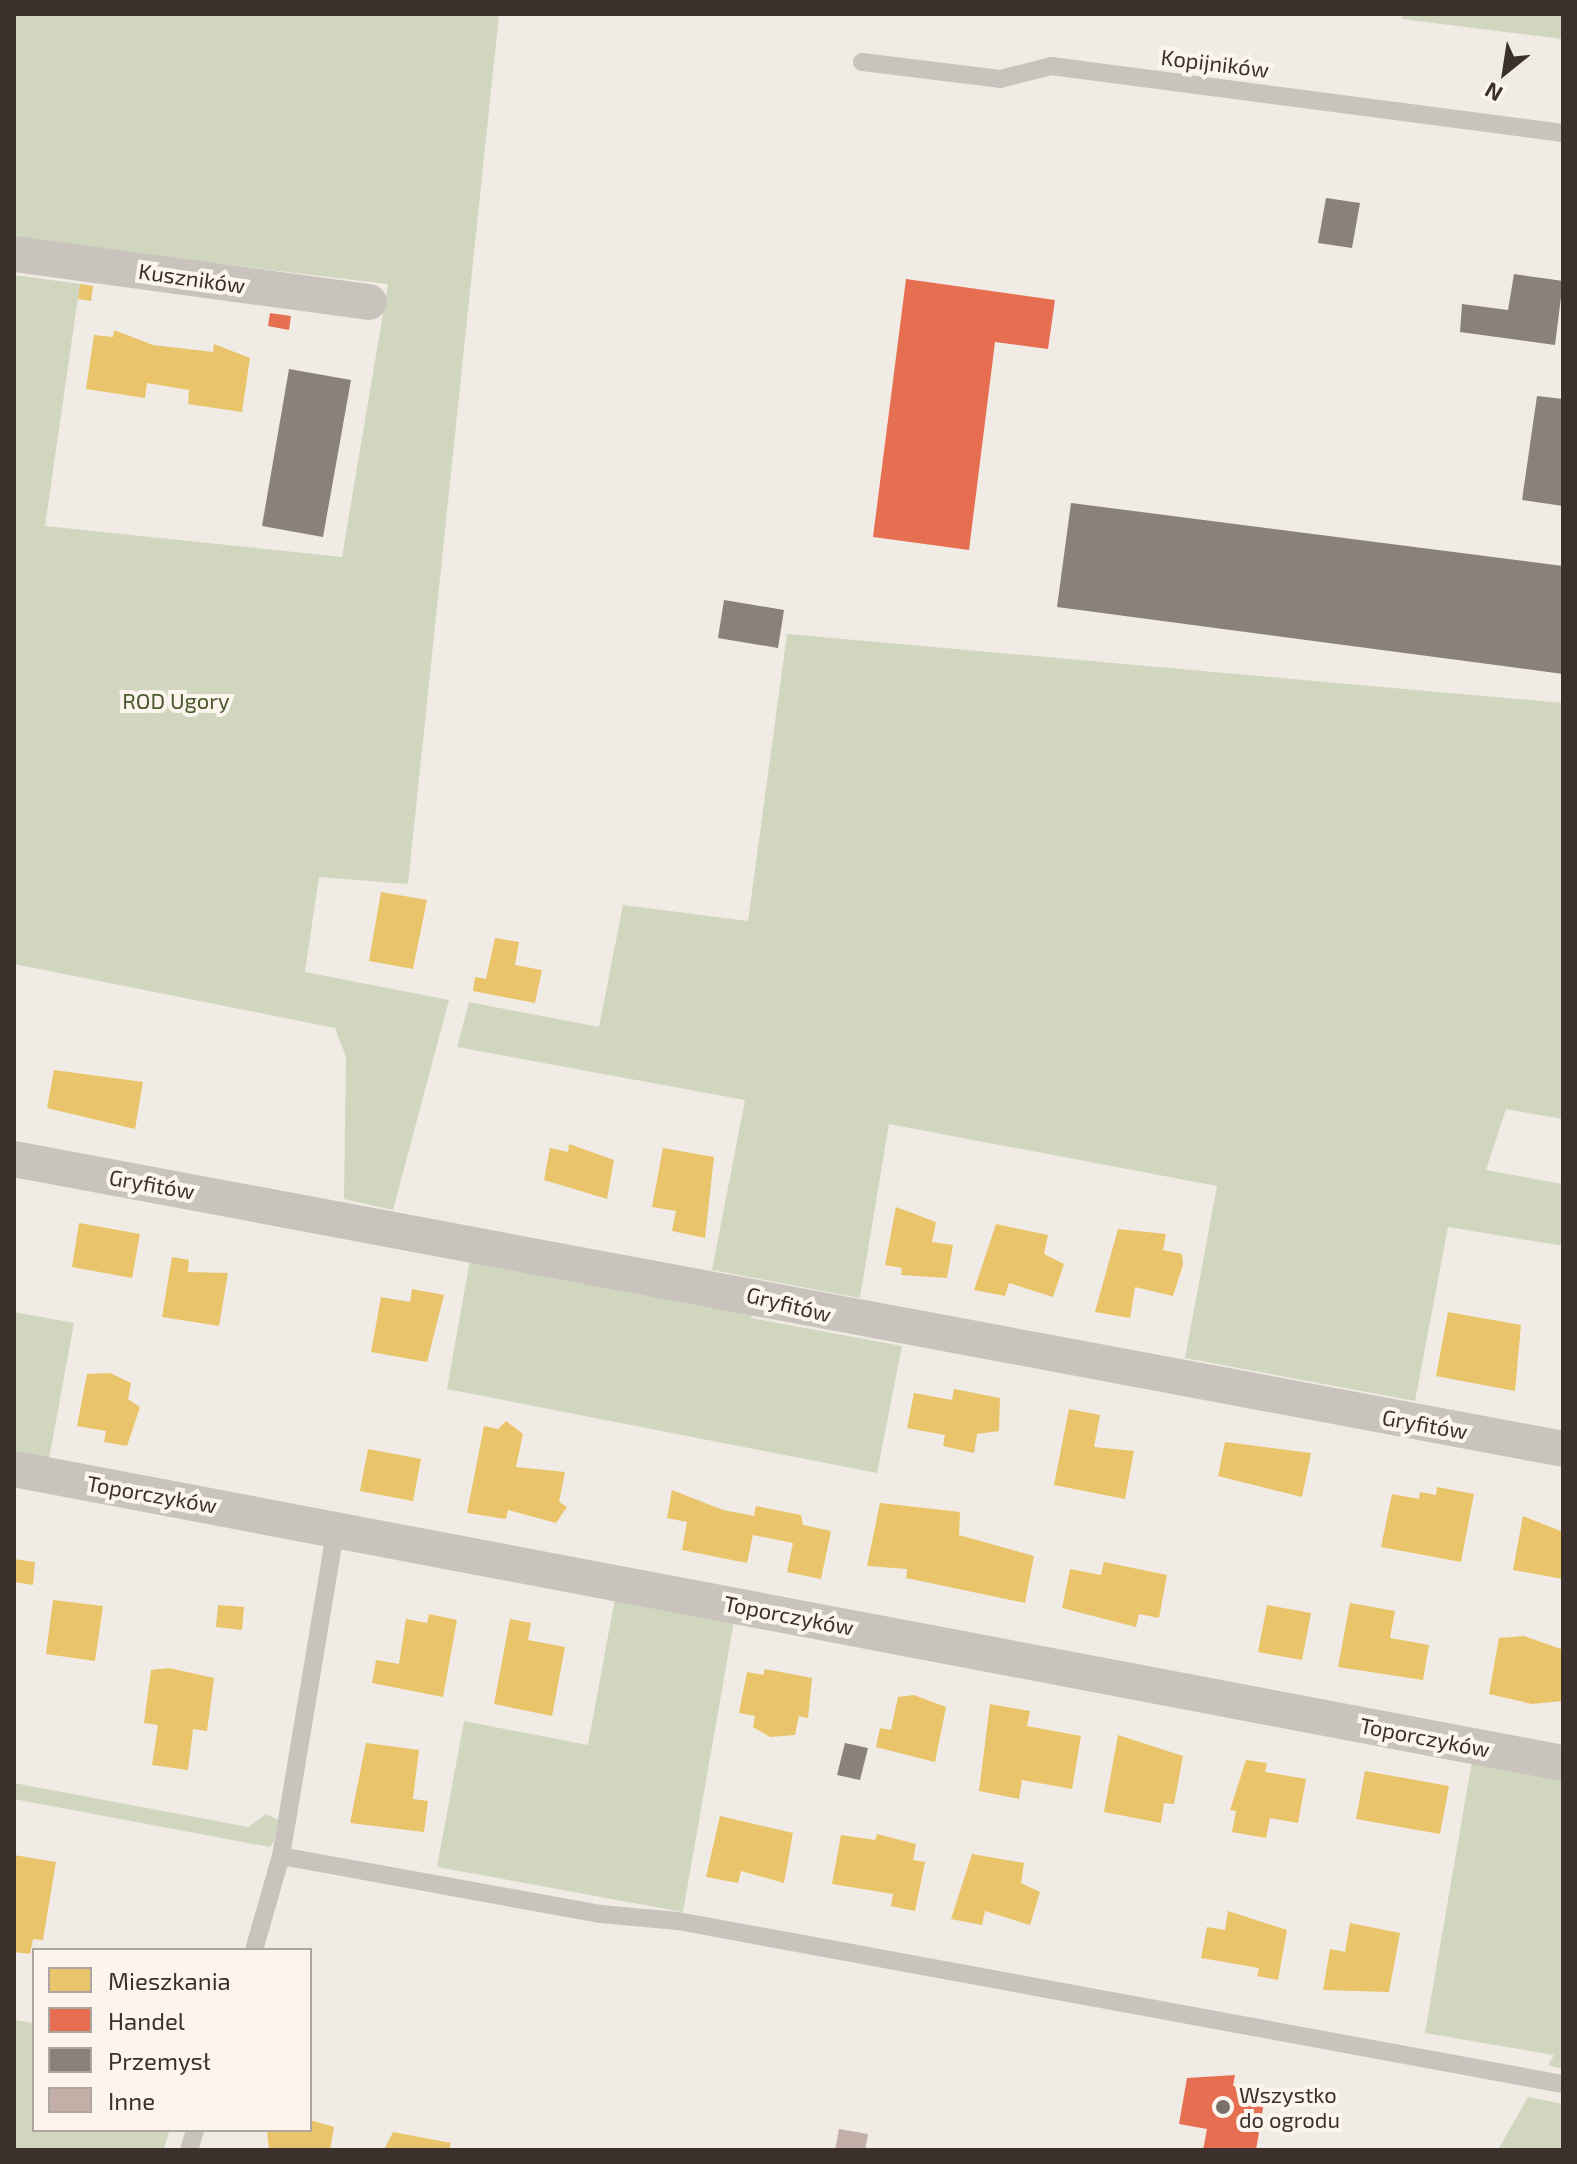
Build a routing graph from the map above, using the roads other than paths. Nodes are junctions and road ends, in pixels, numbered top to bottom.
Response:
1 (862, 62) dead end
2 (1563, 133) edge
3 (14, 254) edge
4 (369, 302) dead end
5 (14, 1159) edge
6 (1563, 1449) edge
7 (14, 1469) edge
8 (336, 1527) junction
9 (1563, 1763) edge
10 (281, 1856) junction
11 (255, 1948) edge
12 (1563, 2084) edge

1 - 2 lane, Kopijników
3 - 4 street, Kuszników
5 - 6 street, Gryfitów
7 - 8 street, Toporczyków
8 - 9 street, Toporczyków
8 - 10 lane
10 - 11 lane
10 - 12 lane

